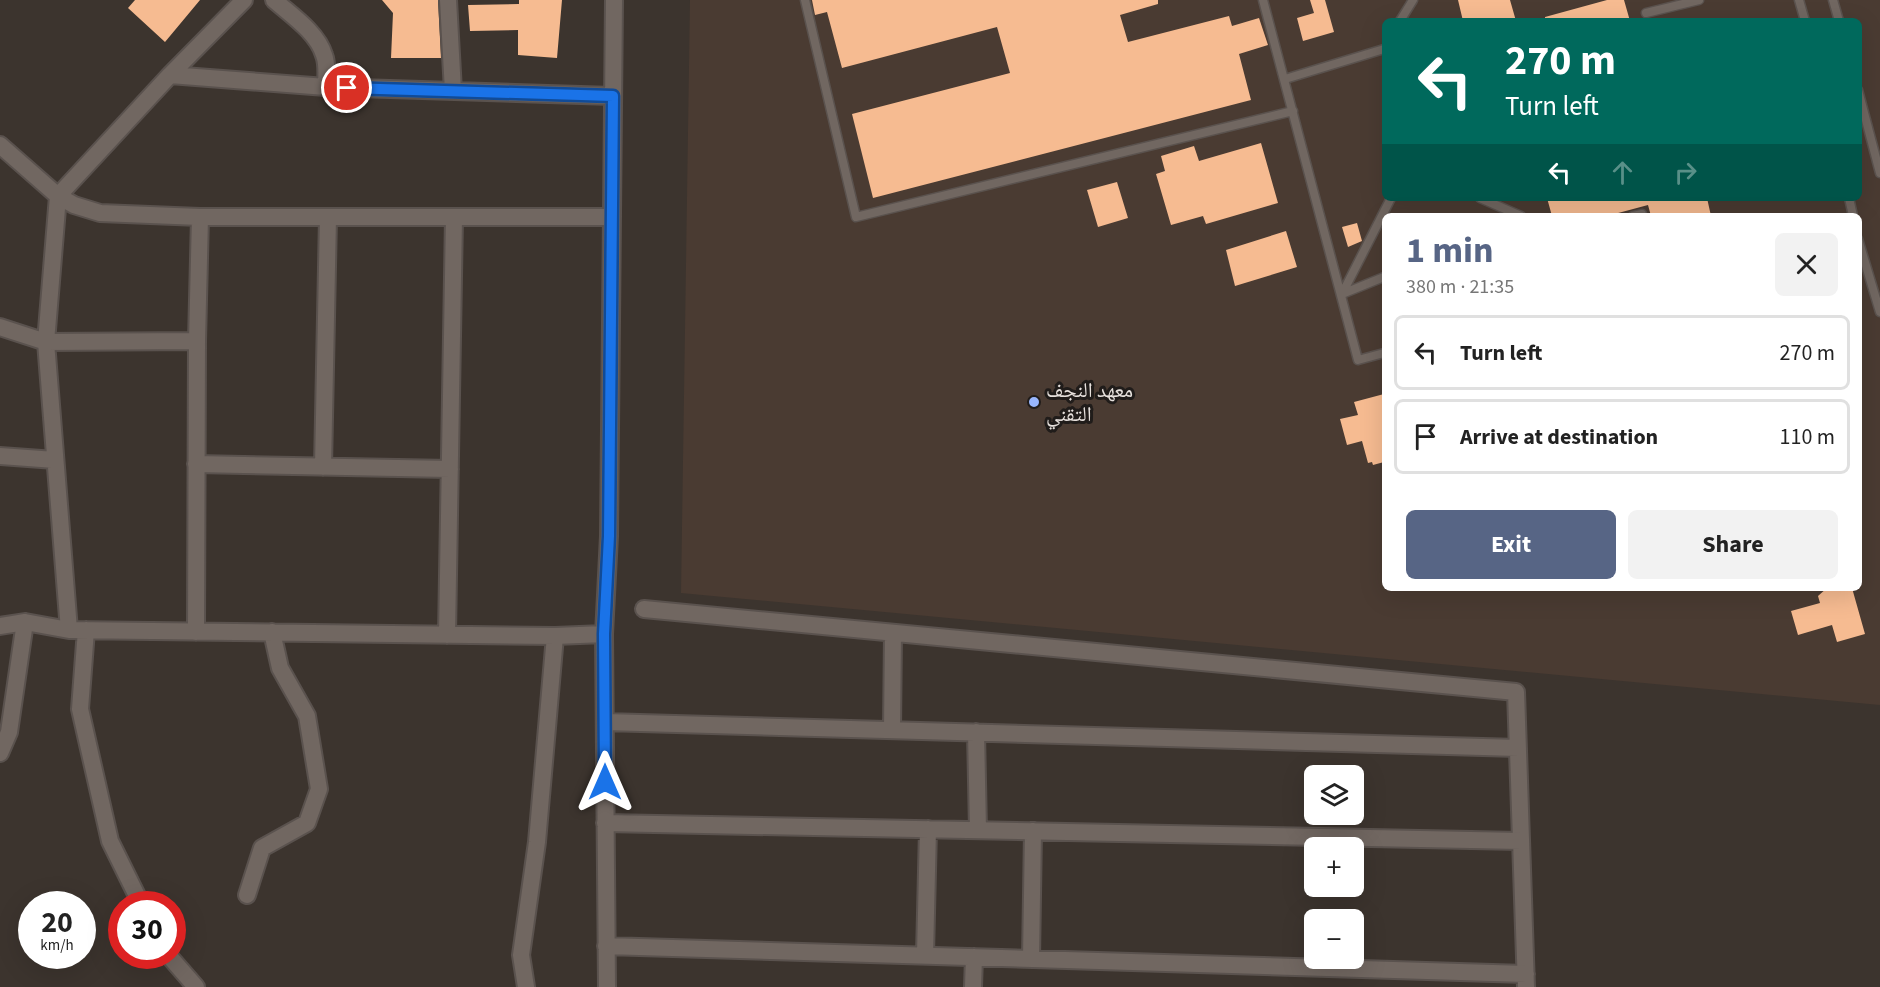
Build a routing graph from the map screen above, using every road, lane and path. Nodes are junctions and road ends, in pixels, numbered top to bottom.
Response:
1 (244, 0) edge
2 (274, 0) edge
3 (448, 0) edge
4 (614, 0) edge
5 (805, 0) edge
6 (1263, 0) edge
7 (1413, 0) edge
8 (1699, 0) edge
9 (1799, 0) edge
10 (1833, 0) edge
11 (1646, 13) dead end
12 (1402, 18) edge
13 (1804, 18) edge
14 (1838, 18) edge
15 (1382, 49) edge
16 (170, 75) junction
17 (1285, 79) junction
18 (326, 87) junction
19 (453, 91) junction
20 (613, 96) junction
21 (1862, 105) edge
22 (1293, 111) junction
23 (0, 146) edge
24 (1880, 173) edge
25 (58, 196) junction
26 (1487, 201) edge
27 (1514, 213) edge
28 (1382, 216) edge
29 (200, 217) junction
30 (328, 217) junction
31 (454, 217) junction
32 (612, 217) junction
33 (1862, 252) edge
34 (1382, 278) edge
35 (1382, 284) edge
36 (1342, 294) junction
37 (1880, 312) edge
38 (0, 327) edge
39 (197, 341) junction
40 (46, 342) junction
41 (1382, 354) edge
42 (0, 456) edge
43 (55, 459) junction
44 (196, 464) junction
45 (323, 467) junction
46 (450, 470) junction
47 (644, 609) dead end
48 (25, 622) junction
49 (0, 627) edge
50 (78, 630) junction
51 (196, 632) junction
52 (272, 632) junction
53 (893, 633) junction
54 (604, 634) junction
55 (447, 635) junction
56 (555, 636) junction
57 (604, 722) junction
58 (892, 730) junction
59 (976, 732) junction
60 (1518, 748) junction
61 (0, 753) edge
62 (605, 823) junction
63 (928, 829) junction
64 (978, 830) junction
65 (1033, 831) junction
66 (1521, 841) junction
67 (134, 891) edge
68 (247, 895) dead end
69 (606, 946) junction
70 (925, 955) junction
71 (974, 957) junction
72 (1031, 959) junction
73 (180, 969) edge
74 (1526, 980) edge
75 (196, 987) edge
76 (526, 987) edge
77 (607, 987) edge
78 (973, 987) edge

1 - 16 street
2 - 18 street
3 - 19 street
4 - 20 street
5 - 22 lane
6 - 17 lane
7 - 12 lane
8 - 11 lane
9 - 13 lane
10 - 14 lane
15 - 17 lane
16 - 18 street
16 - 25 street
17 - 22 lane
18 - 19 street
19 - 20 street
20 - 32 street
21 - 24 lane
22 - 36 lane
23 - 25 street
25 - 29 street
25 - 40 street
26 - 27 lane
28 - 36 lane
29 - 30 street
29 - 39 street
30 - 31 street
30 - 45 street
31 - 32 street
31 - 46 street
32 - 54 street
33 - 37 lane
34 - 36 lane
35 - 36 lane
36 - 41 lane
38 - 40 street
39 - 40 street
39 - 44 street
40 - 43 street
42 - 43 street
43 - 50 street
44 - 45 street
44 - 51 street
45 - 46 street
46 - 55 street
47 - 53 street
48 - 49 street
48 - 50 street
48 - 61 street
50 - 51 street
50 - 67 street
51 - 52 street
52 - 55 street
52 - 68 street
53 - 58 street
53 - 60 street
54 - 56 street
54 - 57 street
55 - 56 street
56 - 76 street
57 - 58 street
57 - 62 street
58 - 59 street
59 - 60 street
59 - 64 street
60 - 66 street
62 - 63 street
62 - 69 street
63 - 64 street
63 - 70 street
64 - 65 street
65 - 66 street
65 - 72 street
66 - 74 street
69 - 70 street
69 - 77 street
70 - 71 street
71 - 72 street
71 - 78 street
72 - 74 street
73 - 75 street

